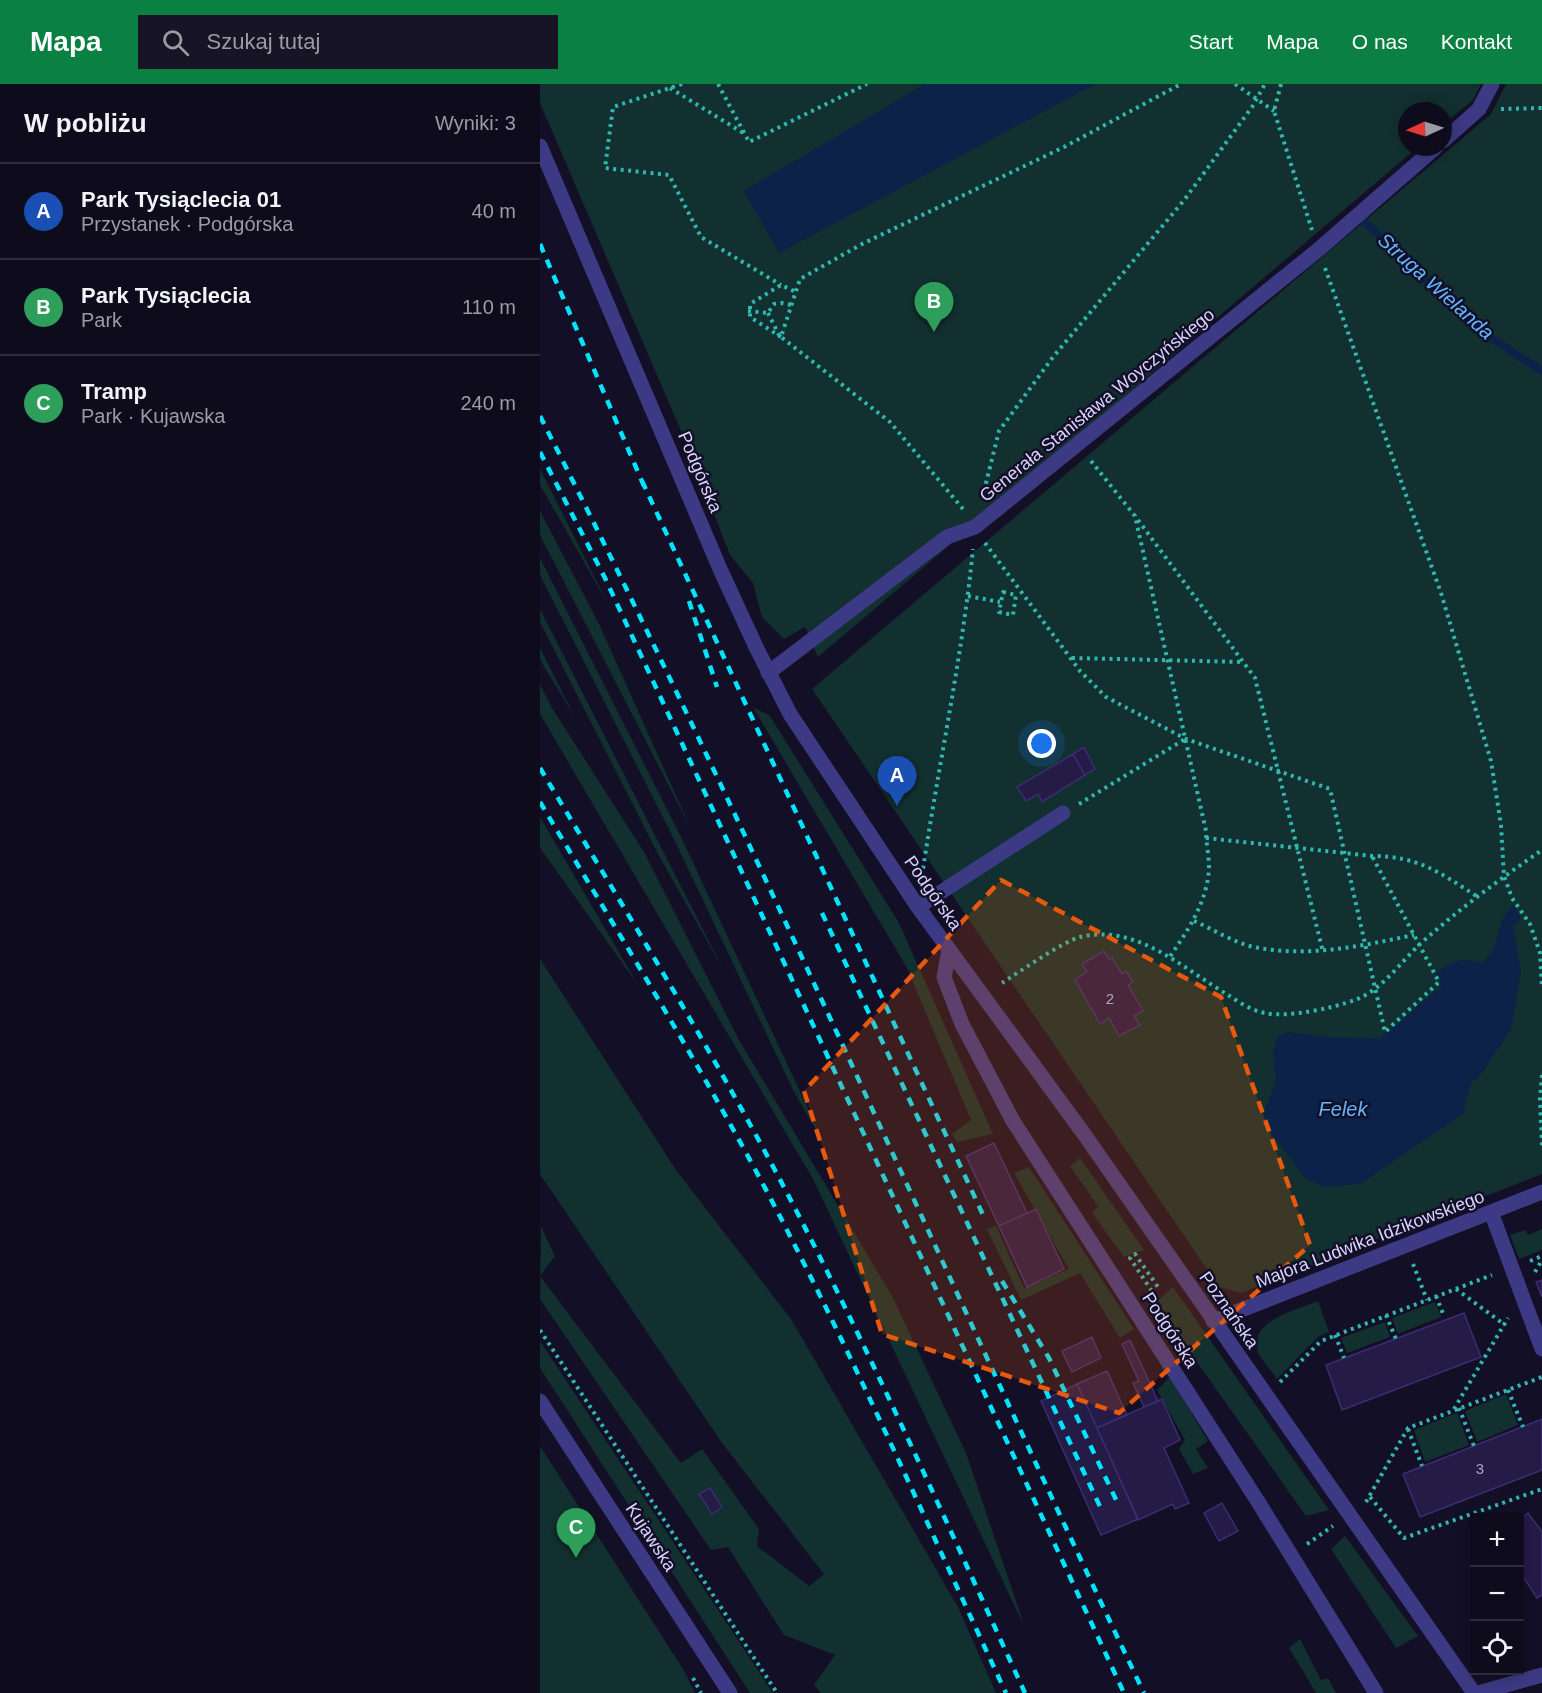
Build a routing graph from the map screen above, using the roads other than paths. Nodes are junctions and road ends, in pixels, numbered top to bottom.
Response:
1 (1492, 84) edge
2 (1452, 133) edge
3 (540, 146) edge
4 (1426, 156) edge
5 (768, 673) junction
6 (1063, 813) road end
7 (918, 907) junction
8 (949, 951) junction
9 (1542, 1192) edge
10 (1491, 1212) junction
11 (1213, 1321) junction
12 (1542, 1349) edge
13 (540, 1401) edge
14 (1542, 1675) edge
15 (730, 1693) edge
16 (1377, 1693) edge
17 (1473, 1693) edge
18 (1478, 1693) edge

1 - 2 street
3 - 5 street, Podgórska
4 - 5 street, Generała Stanisława Woyczyńskiego
5 - 7 street, Podgórska
6 - 7 street
7 - 8 street, Podgórska
8 - 11 street, Poznańska
8 - 16 street, Podgórska
9 - 10 street, Majora Ludwika Idzikowskiego
10 - 11 street, Majora Ludwika Idzikowskiego
10 - 12 street
11 - 17 street, Poznańska
13 - 15 street, Kujawska
14 - 18 street

